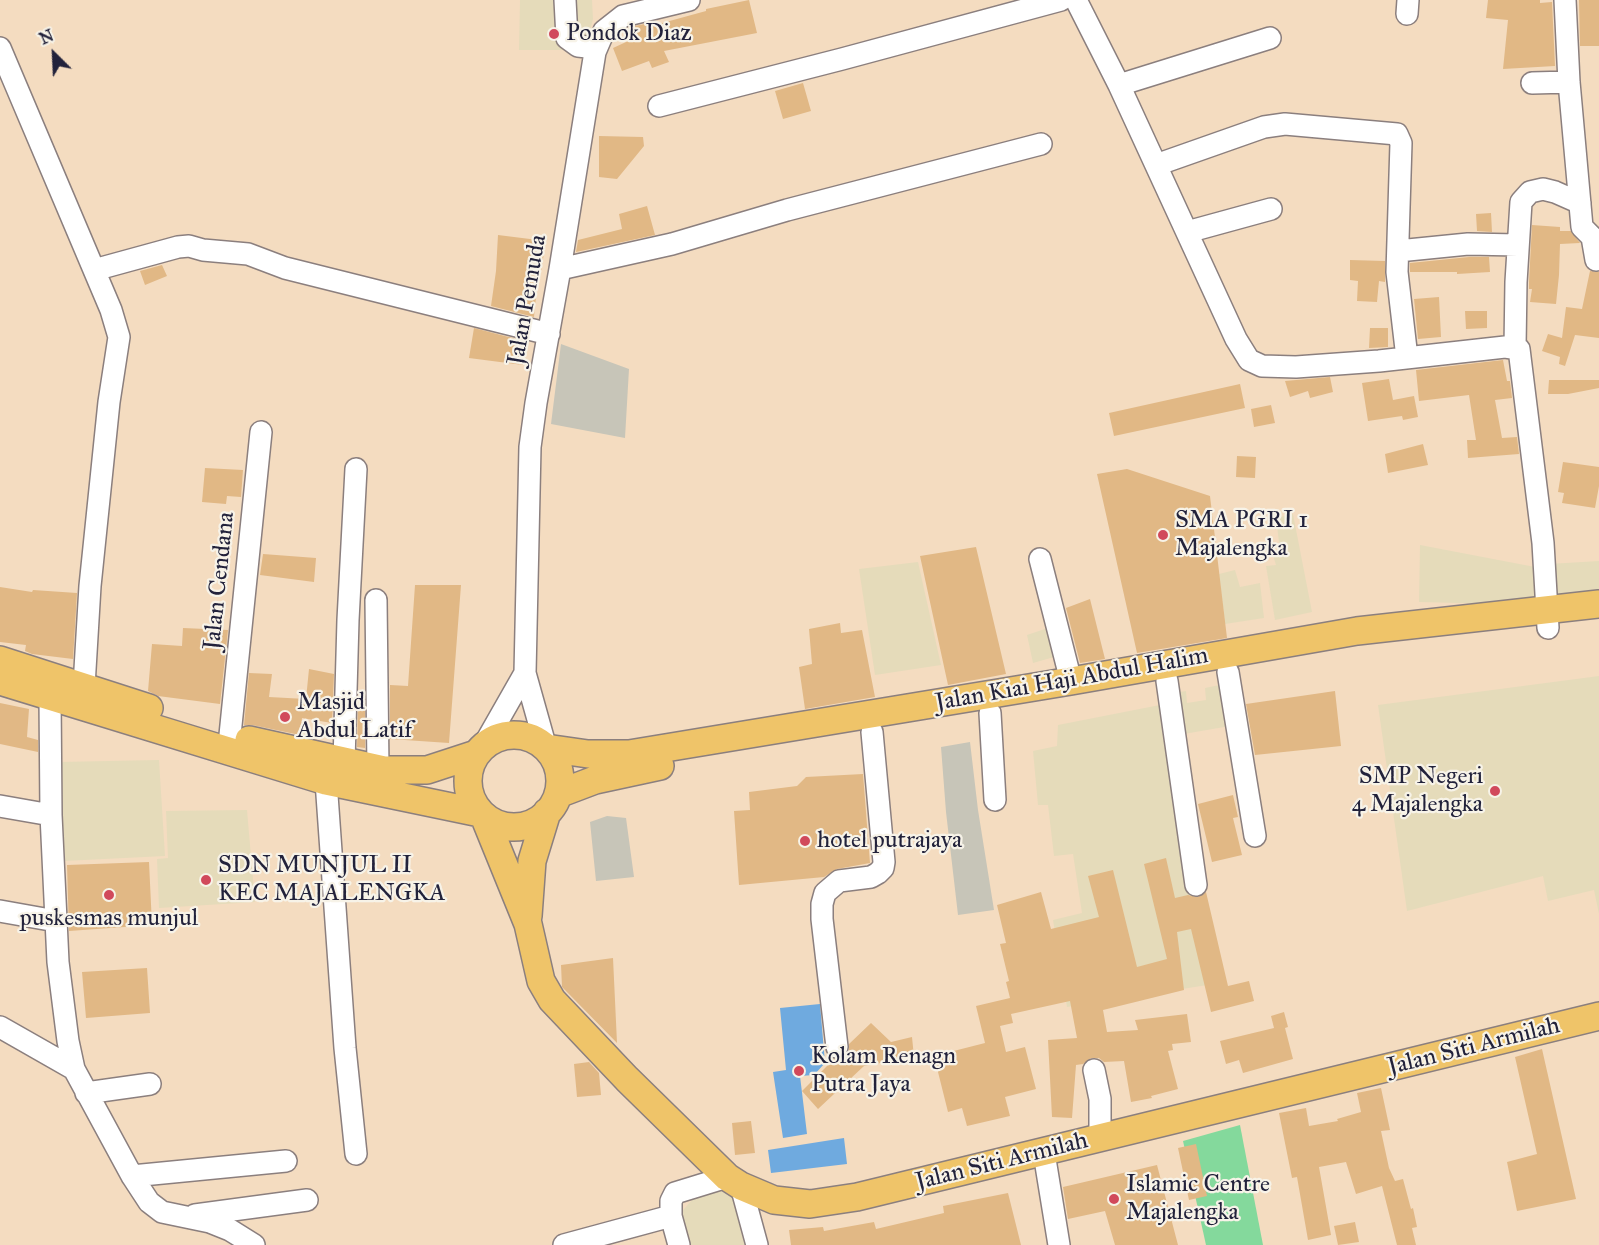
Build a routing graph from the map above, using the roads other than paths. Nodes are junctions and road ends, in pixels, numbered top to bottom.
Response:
1 (565, 0) edge
2 (689, 0) edge
3 (1565, 0) edge
4 (1078, 2) edge
5 (1270, 38) dead end
6 (0, 48) edge
7 (596, 48) junction
8 (1569, 82) junction
9 (1532, 83) dead end
10 (1119, 85) junction
11 (659, 106) dead end
12 (1041, 144) dead end
13 (1156, 165) junction
14 (1580, 203) junction
15 (1271, 208) dead end
16 (1187, 232) junction
17 (1518, 245) junction
18 (1398, 251) junction
19 (1596, 260) dead end
20 (560, 269) junction
21 (94, 270) junction
22 (549, 334) junction
23 (1515, 347) junction
24 (1407, 358) junction
25 (261, 432) dead end
26 (356, 469) dead end
27 (1040, 559) dead end
28 (376, 600) dead end
29 (1599, 604) edge
30 (1548, 620) junction
31 (1599, 622) edge
32 (0, 660) edge
33 (1228, 672) junction
34 (525, 673) junction
35 (0, 681) edge
36 (1071, 681) junction
37 (1167, 681) junction
38 (84, 686) junction
39 (50, 697) junction
40 (990, 713) junction
41 (872, 732) junction
42 (230, 735) junction
43 (546, 748) junction
44 (480, 750) junction
45 (378, 769) junction
46 (335, 771) junction
47 (995, 800) dead end
48 (552, 803) junction
49 (0, 806) edge
50 (482, 814) junction
51 (51, 815) junction
52 (1255, 836) dead end
53 (1196, 885) dead end
54 (0, 912) edge
55 (56, 921) junction
56 (528, 924) junction
57 (1599, 1016) edge
58 (0, 1027) edge
59 (837, 1047) dead end
60 (74, 1069) junction
61 (1094, 1070) dead end
62 (150, 1084) dead end
63 (86, 1093) junction
64 (1100, 1138) junction
65 (1044, 1153) junction
66 (356, 1154) dead end
67 (286, 1161) dead end
68 (132, 1176) junction
69 (734, 1182) junction
70 (307, 1200) dead end
71 (671, 1216) junction
72 (183, 1217) junction
73 (254, 1245) edge
74 (564, 1245) edge
75 (679, 1245) edge
76 (757, 1245) edge
77 (1059, 1245) edge

1 - 7 street
2 - 7 street, Jalan Pemuda
3 - 8 street
4 - 10 street
4 - 11 street
5 - 10 street
6 - 21 street
7 - 20 street, Jalan Pemuda
8 - 9 street
8 - 14 street
10 - 13 street
12 - 20 street
13 - 16 street
13 - 18 street
14 - 17 street
14 - 19 street
15 - 16 street
16 - 24 street
17 - 18 street
17 - 23 street
18 - 24 street
20 - 22 street, Jalan Pemuda
21 - 22 street
21 - 38 street
22 - 34 street, Jalan Pemuda
23 - 24 street
23 - 30 street
25 - 42 street, Jalan Cendana
26 - 46 street
27 - 36 street
28 - 45 street
29 - 30 main road, Jalan Kiai Haji Abdul Halim
30 - 31 main road, Jalan Kiai Haji Abdul Halim
30 - 33 main road, Jalan Kiai Haji Abdul Halim
30 - 36 main road, Jalan Kiai Haji Abdul Halim
32 - 38 main road
33 - 37 main road, Jalan Kiai Haji Abdul Halim
33 - 52 street
34 - 43 street
34 - 44 street
35 - 39 main road
36 - 43 main road, Jalan Kiai Haji Abdul Halim
37 - 40 main road, Jalan Kiai Haji Abdul Halim
37 - 53 street
38 - 42 main road
39 - 46 main road
39 - 51 street
40 - 41 main road, Jalan Kiai Haji Abdul Halim
40 - 47 street
41 - 48 main road, Jalan Kiai Haji Abdul Halim
41 - 59 street
42 - 46 main road
43 - 44 main road
43 - 48 main road
44 - 45 main road
44 - 50 main road
45 - 46 main road
46 - 50 main road
46 - 66 street
48 - 50 main road
48 - 56 main road
49 - 51 street
50 - 56 main road
51 - 55 street
54 - 55 street
55 - 60 street
56 - 69 main road, Jalan Siti Armilah
57 - 64 main road, Jalan Siti Armilah
58 - 60 street
60 - 63 street
61 - 64 street
62 - 63 street
63 - 68 street
64 - 65 main road, Jalan Siti Armilah
65 - 69 main road, Jalan Siti Armilah
65 - 77 street
67 - 68 street
68 - 72 street
69 - 71 street
69 - 76 street
70 - 72 street
71 - 74 street
71 - 75 street
72 - 73 street

